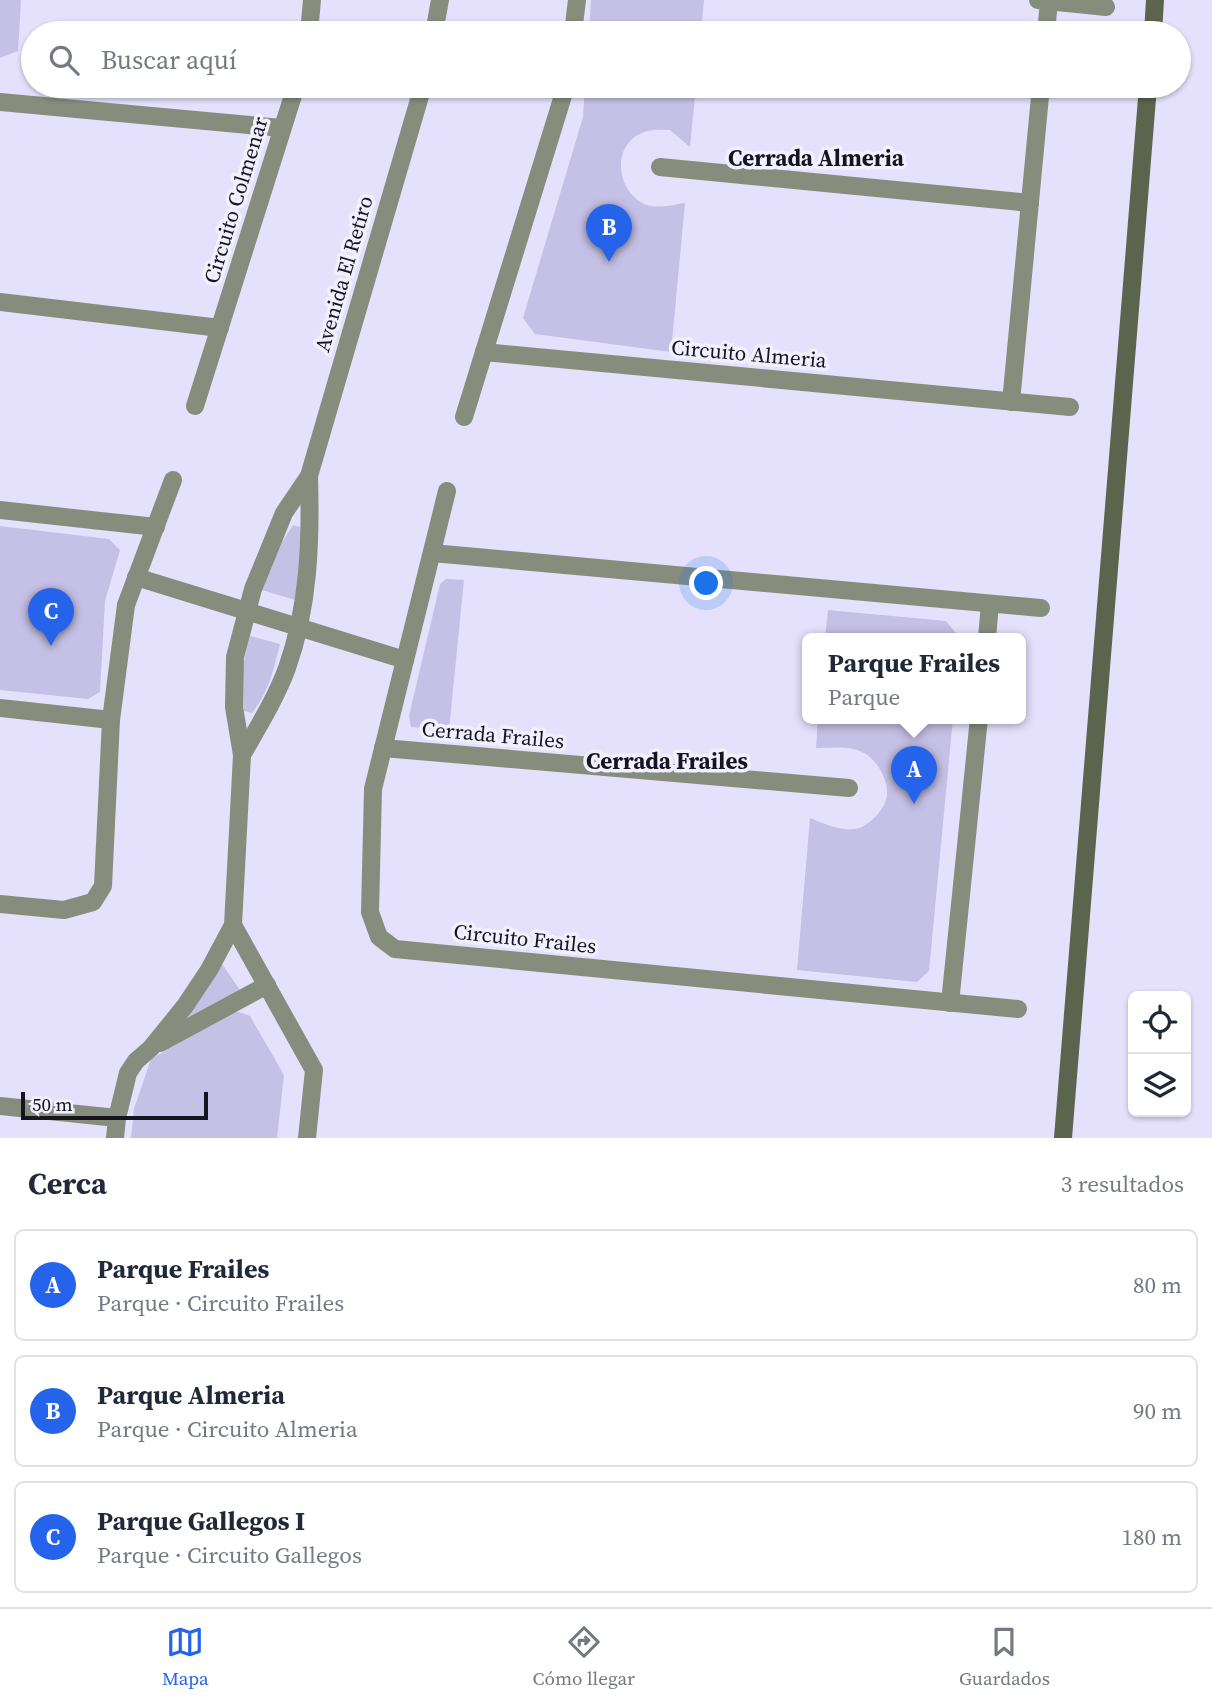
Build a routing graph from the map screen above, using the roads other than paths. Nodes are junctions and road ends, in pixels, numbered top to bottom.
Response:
1 (312, 0) edge
2 (440, 0) edge
3 (577, 0) edge
4 (1155, 0) edge
5 (1043, 1) edge
6 (1106, 7) dead end
7 (310, 21) edge
8 (437, 21) edge
9 (574, 21) edge
10 (1045, 21) edge
11 (1154, 21) edge
12 (292, 98) edge
13 (419, 98) edge
14 (562, 98) edge
15 (1040, 98) edge
16 (1147, 98) edge
17 (0, 102) edge
18 (282, 128) junction
19 (660, 167) dead end
20 (1030, 203) junction
21 (0, 302) edge
22 (220, 328) junction
23 (484, 352) junction
24 (1011, 402) junction
25 (195, 406) dead end
26 (1070, 407) dead end
27 (464, 417) dead end
28 (309, 476) junction
29 (173, 480) dead end
30 (447, 491) dead end
31 (0, 510) edge
32 (156, 527) junction
33 (432, 553) junction
34 (136, 578) junction
35 (990, 604) junction
36 (1041, 608) dead end
37 (245, 611) junction
38 (298, 627) junction
39 (987, 633) edge
40 (405, 660) junction
41 (0, 708) edge
42 (111, 720) junction
43 (978, 724) edge
44 (383, 748) junction
45 (242, 755) junction
46 (849, 789) dead end
47 (0, 904) edge
48 (233, 925) junction
49 (267, 985) junction
50 (950, 1003) junction
51 (1018, 1009) dead end
52 (151, 1048) junction
53 (0, 1106) edge
54 (117, 1118) junction
55 (115, 1138) edge
56 (307, 1138) edge
57 (314, 1138) edge
58 (1063, 1138) edge

1 - 7 street
2 - 8 street
3 - 9 street
4 - 11 main road
5 - 6 street
5 - 10 street
12 - 18 street, Circuito Colmenar
13 - 28 street, Avenida El Retiro
14 - 23 street
15 - 20 street
16 - 58 main road
17 - 18 street
18 - 22 street, Circuito Colmenar
19 - 20 street
20 - 24 street
21 - 22 street
22 - 25 street, Circuito Colmenar
23 - 24 street, Circuito Almeria
23 - 27 street
24 - 26 street, Circuito Almeria
28 - 37 street, Avenida El Retiro
28 - 38 street, Avenida El Retiro
29 - 32 street
30 - 33 street, Circuito Frailes
31 - 32 street
32 - 34 street
33 - 35 street
33 - 40 street, Circuito Frailes
34 - 37 street
34 - 42 street
35 - 36 street
35 - 39 street
37 - 38 street
37 - 45 street, Avenida El Retiro
38 - 40 street
38 - 45 street, Avenida El Retiro
40 - 44 street, Circuito Frailes
41 - 42 street
42 - 47 street
43 - 50 street
44 - 46 street, Cerrada Frailes
44 - 50 street, Circuito Frailes
45 - 48 street, Avenida El Retiro
48 - 49 street
48 - 52 street
49 - 52 street
49 - 56 street
50 - 51 street, Circuito Frailes
52 - 54 street
53 - 54 street
54 - 55 street
56 - 57 street

